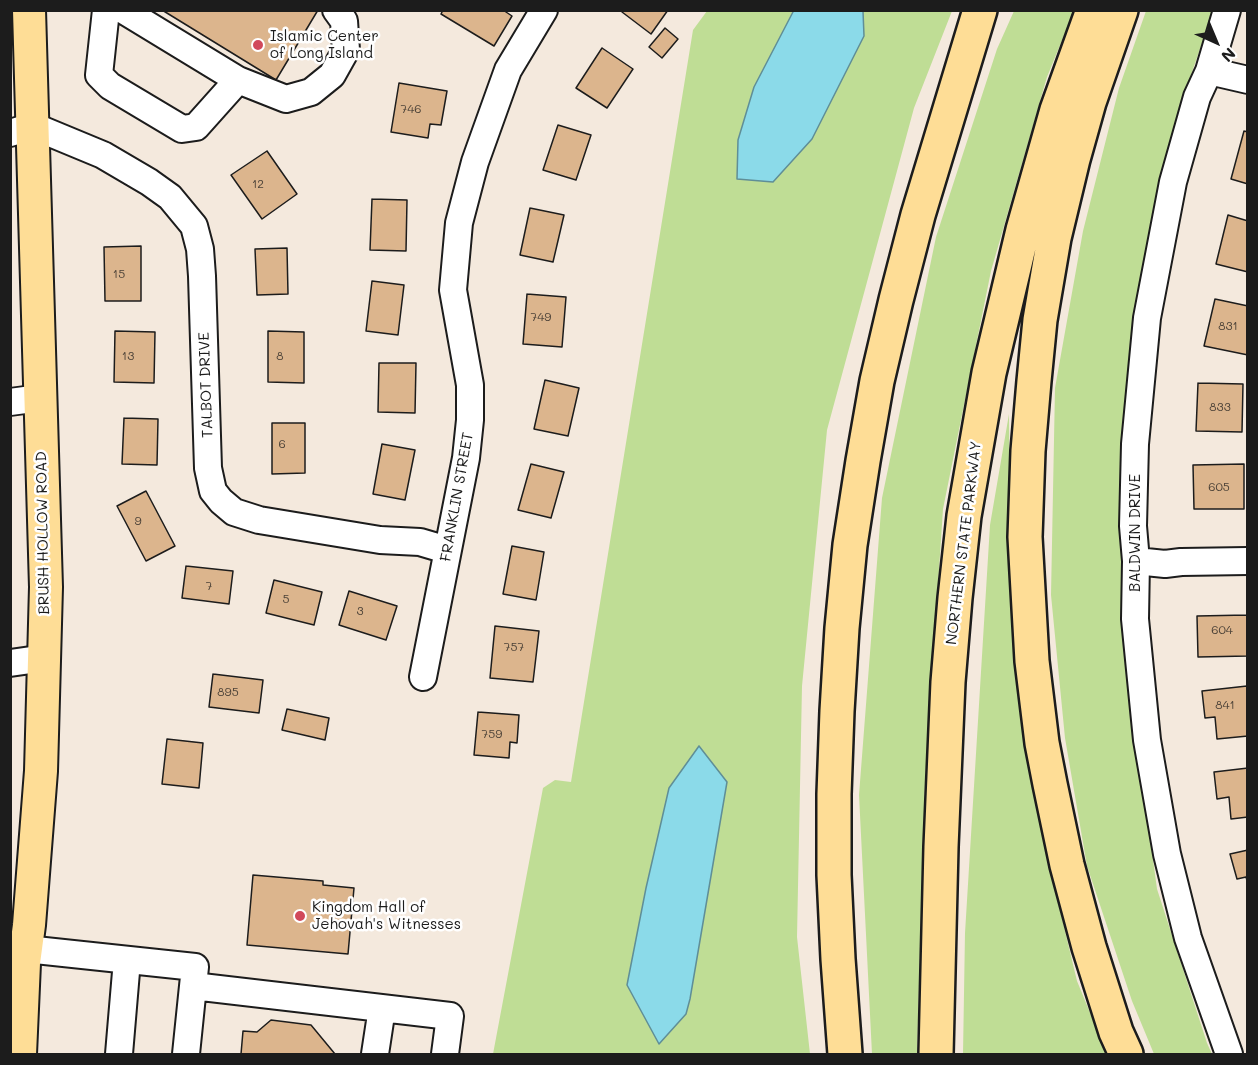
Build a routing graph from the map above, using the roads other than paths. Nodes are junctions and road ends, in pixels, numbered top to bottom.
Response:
1 (29, 10) edge
2 (106, 10) edge
3 (123, 10) edge
4 (336, 10) edge
5 (544, 10) edge
6 (1093, 10) edge
7 (1121, 10) edge
8 (1227, 10) edge
9 (979, 15) edge
10 (1209, 71) junction
11 (238, 80) junction
12 (1248, 80) edge
13 (22, 129) edge
14 (25, 400) edge
15 (447, 550) junction
16 (1136, 561) junction
17 (1248, 561) edge
18 (45, 658) junction
19 (10, 663) edge
20 (423, 677) dead end
21 (22, 934) edge
22 (127, 960) junction
23 (193, 986) junction
24 (382, 1008) junction
25 (20, 1054) edge
26 (119, 1054) edge
27 (186, 1054) edge
28 (375, 1054) edge
29 (445, 1054) edge
30 (827, 1054) edge
31 (845, 1054) edge
32 (936, 1054) edge
33 (1126, 1054) edge
34 (1228, 1054) edge

1 - 13 main road, BRUSH HOLLOW ROAD
2 - 11 street
3 - 11 street
4 - 11 street
5 - 15 street, FRANKLIN STREET
6 - 32 highway, NORTHERN STATE PARKWAY
7 - 33 highway
8 - 10 street, BALDWIN DRIVE
9 - 30 highway
9 - 31 highway
10 - 12 street
10 - 16 street, BALDWIN DRIVE
13 - 14 main road, BRUSH HOLLOW ROAD
13 - 15 street, TALBOT DRIVE
14 - 18 main road, BRUSH HOLLOW ROAD
15 - 20 street, FRANKLIN STREET
16 - 17 street
16 - 34 street, BALDWIN DRIVE
18 - 19 street
18 - 21 main road, BRUSH HOLLOW ROAD
21 - 22 street
21 - 25 main road, BRUSH HOLLOW ROAD
22 - 23 street
22 - 26 street
23 - 24 street
23 - 27 street
24 - 28 street
24 - 29 street

